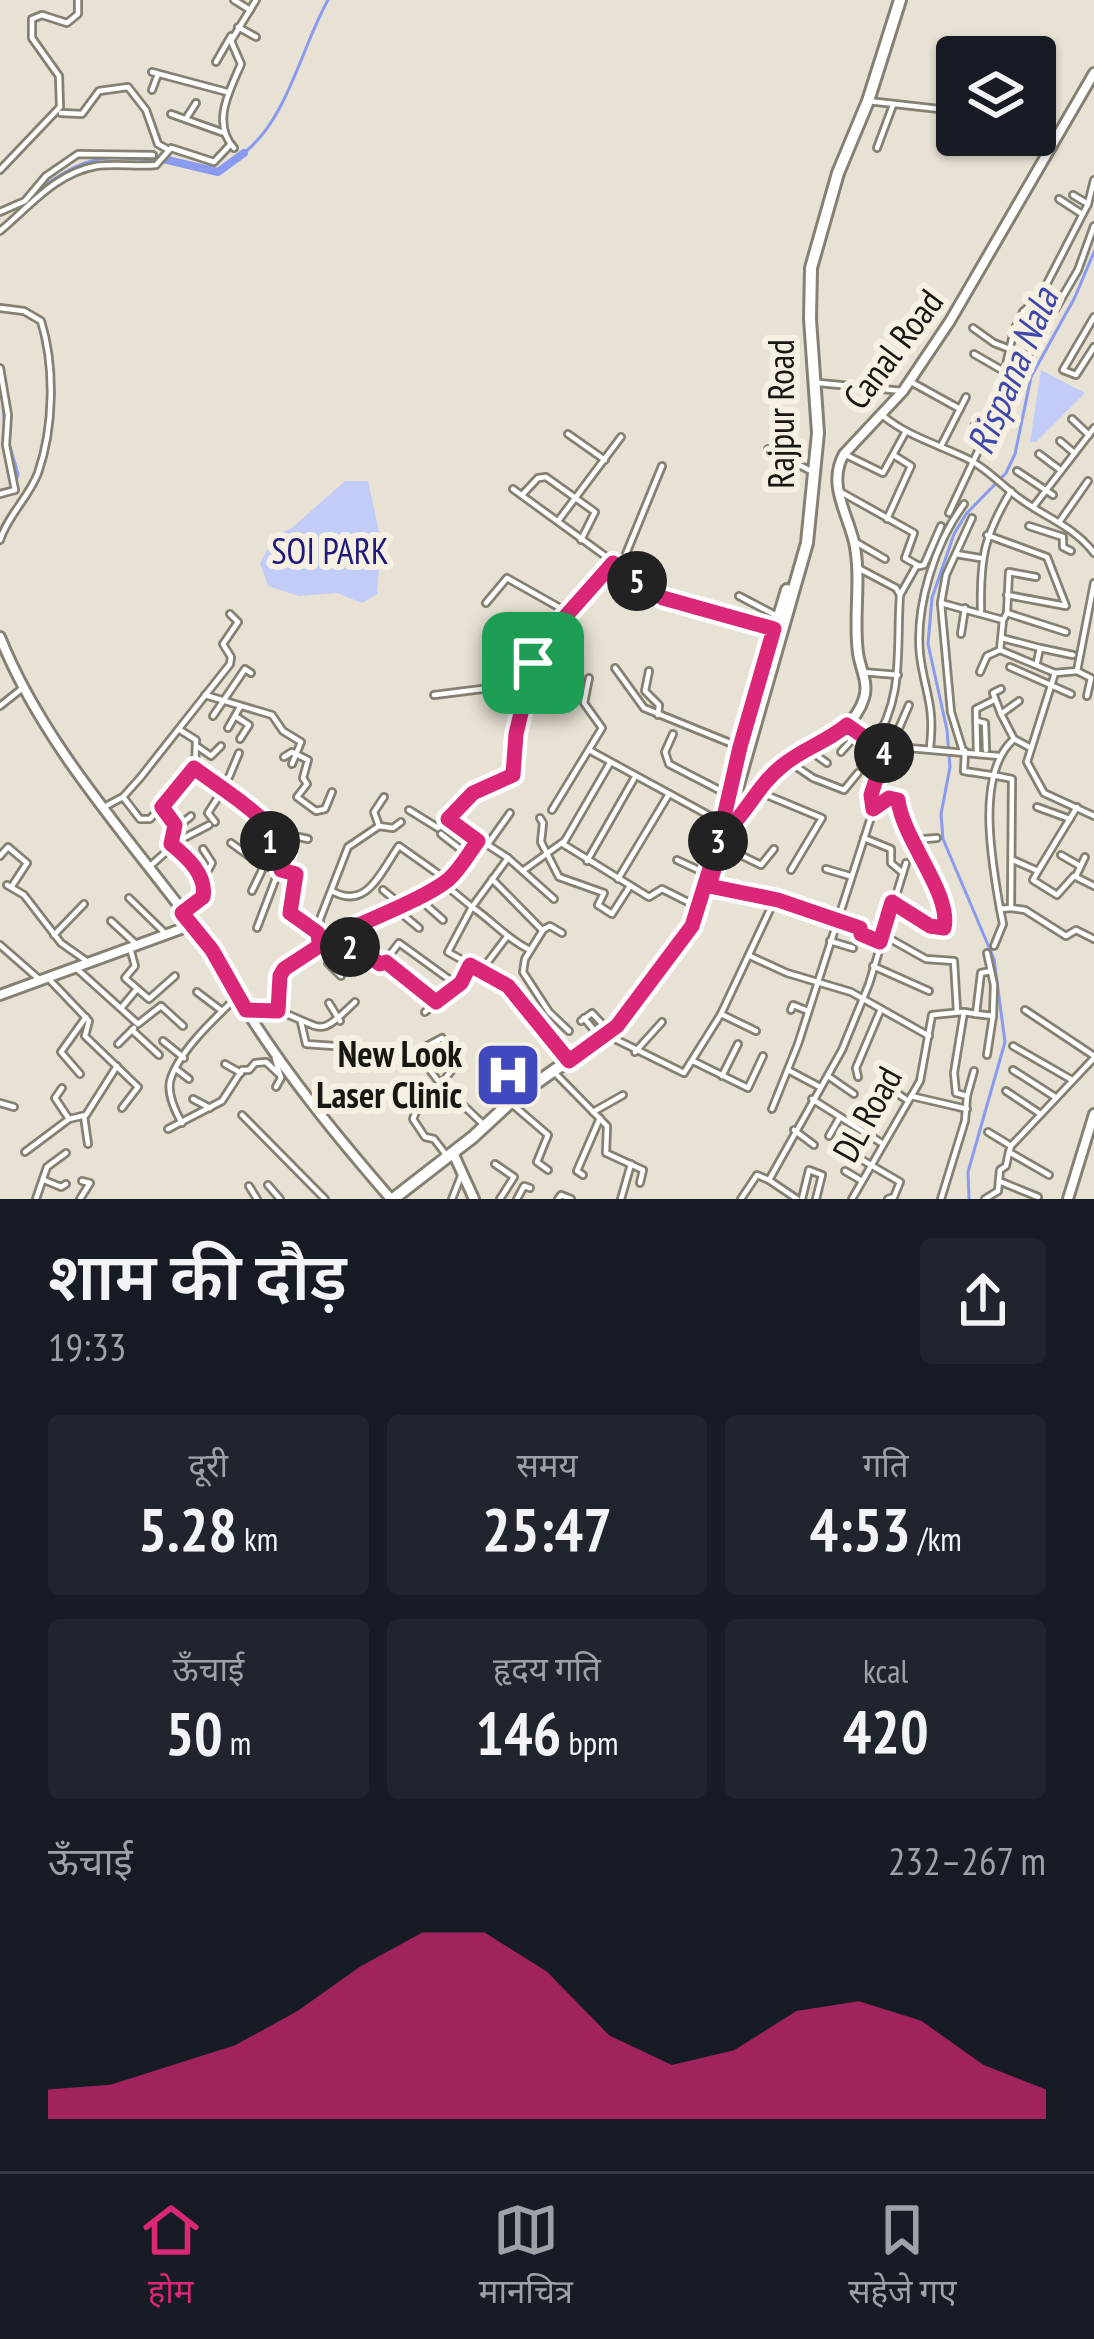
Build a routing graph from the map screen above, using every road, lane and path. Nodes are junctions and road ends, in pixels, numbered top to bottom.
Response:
1 (78, 0) edge
2 (234, 0) edge
3 (256, 0) edge
4 (897, 0) edge
5 (250, 10) junction
6 (236, 30) junction
7 (256, 37) dead end
8 (216, 62) dead end
9 (1094, 73) edge
10 (152, 90) dead end
11 (1094, 90) edge
12 (226, 92) junction
13 (1083, 94) junction
14 (868, 101) junction
15 (196, 104) dead end
16 (893, 105) junction
17 (936, 109) edge
18 (58, 112) junction
19 (171, 114) dead end
20 (187, 117) junction
21 (224, 133) junction
22 (1058, 140) joint
23 (877, 148) dead end
24 (166, 150) junction
25 (153, 155) dead end
26 (0, 170) edge
27 (1094, 180) edge
28 (1073, 195) dead end
29 (1059, 199) dead end
30 (1088, 204) junction
31 (0, 212) edge
32 (1082, 214) junction
33 (1094, 226) edge
34 (0, 231) edge
35 (1045, 287) junction
36 (1063, 296) junction
37 (0, 308) edge
38 (1023, 312) junction
39 (1094, 317) edge
40 (1043, 322) dead end
41 (974, 328) dead end
42 (1080, 339) junction
43 (1094, 347) edge
44 (1007, 349) junction
45 (974, 354) dead end
46 (1071, 354) junction
47 (1028, 356) junction
48 (1085, 362) junction
49 (0, 368) edge
50 (1002, 370) junction
51 (1022, 371) dead end
52 (910, 381) junction
53 (815, 383) junction
54 (903, 391) junction
55 (966, 397) dead end
56 (960, 409) junction
57 (882, 415) junction
58 (1072, 419) dead end
59 (974, 426) dead end
60 (987, 432) junction
61 (905, 433) junction
62 (568, 434) dead end
63 (1089, 434) edge
64 (621, 437) dead end
65 (1060, 441) dead end
66 (1094, 443) edge
67 (940, 446) junction
68 (768, 448) dead end
69 (1072, 452) junction
70 (844, 454) junction
71 (1039, 454) dead end
72 (895, 456) junction
73 (605, 460) junction
74 (971, 460) junction
75 (662, 466) dead end
76 (1059, 470) junction
77 (812, 471) junction
78 (1017, 471) dead end
79 (1088, 481) dead end
80 (513, 489) dead end
81 (1044, 490) junction
82 (838, 491) junction
83 (1011, 491) junction
84 (0, 494) edge
85 (522, 495) junction
86 (1053, 495) dead end
87 (575, 499) junction
88 (964, 504) dead end
89 (1034, 506) junction
90 (949, 513) dead end
91 (887, 518) junction
92 (972, 518) dead end
93 (558, 521) junction
94 (941, 526) dead end
95 (1030, 526) dead end
96 (1062, 526) junction
97 (987, 535) junction
98 (1063, 537) junction
99 (0, 539) edge
100 (581, 539) junction
101 (854, 541) junction
102 (1071, 551) dead end
103 (1094, 553) edge
104 (954, 554) junction
105 (980, 558) junction
106 (884, 559) dead end
107 (613, 563) junction
108 (917, 565) junction
109 (858, 568) junction
110 (620, 569) junction
111 (1036, 578) dead end
112 (1094, 583) edge
113 (900, 595) junction
114 (1006, 595) junction
115 (739, 596) dead end
116 (1091, 600) edge
117 (486, 603) dead end
118 (941, 603) junction
119 (964, 608) junction
120 (981, 612) junction
121 (569, 613) junction
122 (230, 614) dead end
123 (1005, 616) junction
124 (778, 626) junction
125 (1085, 626) junction
126 (1094, 630) edge
127 (1066, 632) dead end
128 (961, 634) dead end
129 (0, 638) edge
130 (1002, 638) junction
131 (1040, 648) junction
132 (1000, 650) junction
133 (1073, 655) dead end
134 (1036, 665) junction
135 (615, 668) dead end
136 (1010, 668) dead end
137 (649, 671) dead end
138 (980, 671) dead end
139 (1077, 671) junction
140 (862, 672) junction
141 (251, 673) dead end
142 (1055, 673) junction
143 (898, 675) junction
144 (589, 678) dead end
145 (23, 687) junction
146 (1051, 687) junction
147 (1001, 689) dead end
148 (525, 693) junction
149 (1071, 694) dead end
150 (205, 695) junction
151 (434, 695) dead end
152 (1087, 696) dead end
153 (222, 700) junction
154 (994, 700) junction
155 (1019, 701) dead end
156 (909, 705) dead end
157 (0, 706) edge
158 (240, 706) junction
159 (1001, 714) junction
160 (658, 715) junction
161 (212, 716) dead end
162 (235, 716) junction
163 (977, 721) junction
164 (847, 725) junction
165 (228, 728) dead end
166 (180, 730) junction
167 (858, 733) junction
168 (673, 734) dead end
169 (240, 739) dead end
170 (1014, 739) junction
171 (893, 742) junction
172 (874, 745) junction
173 (196, 746) junction
174 (221, 746) dead end
175 (740, 747) junction
176 (1028, 747) junction
177 (934, 748) junction
178 (589, 750) junction
179 (809, 750) junction
180 (963, 751) junction
181 (295, 752) junction
182 (841, 752) dead end
183 (885, 752) junction
184 (977, 752) junction
185 (239, 753) dead end
186 (986, 753) junction
187 (999, 756) junction
188 (284, 757) dead end
189 (788, 761) junction
190 (610, 763) junction
191 (292, 764) dead end
192 (827, 764) dead end
193 (194, 768) junction
194 (995, 777) junction
195 (635, 778) junction
196 (220, 788) junction
197 (757, 791) junction
198 (332, 792) dead end
199 (669, 794) junction
200 (728, 794) junction
201 (384, 796) dead end
202 (123, 797) junction
203 (105, 807) junction
204 (162, 807) junction
205 (1037, 807) dead end
206 (1077, 807) junction
207 (873, 809) junction
208 (410, 810) dead end
209 (552, 810) dead end
210 (510, 813) dead end
211 (191, 816) dead end
212 (1094, 816) edge
213 (540, 818) dead end
214 (448, 819) junction
215 (1070, 819) junction
216 (400, 822) dead end
217 (379, 826) junction
218 (174, 833) junction
219 (440, 833) dead end
220 (723, 833) junction
221 (864, 838) junction
222 (937, 838) dead end
223 (308, 839) dead end
224 (911, 840) junction
225 (478, 841) junction
226 (563, 842) junction
227 (230, 843) dead end
228 (288, 844) junction
229 (488, 844) junction
230 (272, 847) junction
231 (203, 849) dead end
232 (774, 849) dead end
233 (167, 851) dead end
234 (548, 853) junction
235 (468, 855) junction
236 (1061, 855) dead end
237 (0, 856) edge
238 (1085, 857) dead end
239 (508, 858) junction
240 (677, 860) dead end
241 (1010, 860) junction
242 (587, 861) junction
243 (906, 863) dead end
244 (1080, 866) junction
245 (148, 868) junction
246 (826, 869) dead end
247 (280, 870) junction
248 (791, 870) dead end
249 (523, 871) junction
250 (1038, 871) junction
251 (902, 873) junction
252 (1076, 876) junction
253 (851, 877) junction
254 (491, 879) junction
255 (618, 879) junction
256 (203, 880) junction
257 (708, 880) junction
258 (446, 882) junction
259 (630, 886) junction
260 (1094, 886) edge
261 (383, 890) dead end
262 (252, 891) dead end
263 (332, 891) junction
264 (416, 896) junction
265 (129, 898) dead end
266 (554, 899) dead end
267 (775, 899) junction
268 (892, 902) junction
269 (84, 904) dead end
270 (397, 906) junction
271 (472, 907) junction
272 (698, 907) junction
273 (1011, 908) junction
274 (1000, 909) junction
275 (182, 913) junction
276 (443, 920) dead end
277 (837, 920) junction
278 (111, 921) dead end
279 (192, 925) junction
280 (257, 928) dead end
281 (419, 928) dead end
282 (543, 930) junction
283 (318, 933) junction
284 (562, 933) dead end
285 (166, 934) junction
286 (54, 935) junction
287 (336, 935) junction
288 (328, 938) junction
289 (506, 938) junction
290 (882, 939) junction
291 (1094, 939) edge
292 (830, 940) junction
293 (319, 943) junction
294 (0, 945) edge
295 (134, 946) junction
296 (994, 946) dead end
297 (853, 948) dead end
298 (530, 950) junction
299 (987, 953) dead end
300 (750, 956) junction
301 (386, 962) junction
302 (88, 963) junction
303 (470, 965) junction
304 (873, 967) junction
305 (76, 968) junction
306 (481, 971) junction
307 (991, 971) junction
308 (175, 976) dead end
309 (341, 976) dead end
310 (44, 979) junction
311 (817, 982) junction
312 (459, 985) junction
313 (137, 988) junction
314 (197, 992) dead end
315 (928, 992) dead end
316 (0, 995) edge
317 (238, 996) junction
318 (863, 998) junction
319 (355, 1001) dead end
320 (436, 1002) junction
321 (328, 1003) dead end
322 (121, 1009) junction
323 (881, 1009) junction
324 (246, 1010) junction
325 (791, 1010) dead end
326 (1025, 1010) dead end
327 (223, 1011) junction
328 (278, 1011) junction
329 (808, 1011) junction
330 (425, 1012) dead end
331 (961, 1012) junction
332 (721, 1014) junction
333 (976, 1014) junction
334 (993, 1016) junction
335 (86, 1017) junction
336 (582, 1020) dead end
337 (340, 1021) junction
338 (301, 1022) junction
339 (662, 1022) dead end
340 (183, 1026) dead end
341 (135, 1027) junction
342 (569, 1031) dead end
343 (756, 1031) dead end
344 (608, 1036) junction
345 (929, 1036) junction
346 (163, 1041) dead end
347 (118, 1044) dead end
348 (738, 1044) dead end
349 (1013, 1046) dead end
350 (348, 1047) dead end
351 (416, 1051) junction
352 (635, 1052) junction
353 (276, 1053) junction
354 (159, 1054) dead end
355 (987, 1055) dead end
356 (763, 1056) dead end
357 (1094, 1057) edge
358 (184, 1058) junction
359 (569, 1061) junction
360 (693, 1061) junction
361 (397, 1062) dead end
362 (224, 1064) dead end
363 (117, 1066) junction
364 (176, 1069) junction
365 (788, 1070) junction
366 (1013, 1070) dead end
367 (244, 1071) junction
368 (974, 1071) dead end
369 (80, 1073) dead end
370 (555, 1073) junction
371 (279, 1074) junction
372 (722, 1076) junction
373 (828, 1076) junction
374 (858, 1077) dead end
375 (189, 1079) dead end
376 (1072, 1080) junction
377 (882, 1083) dead end
378 (441, 1084) junction
379 (276, 1087) dead end
380 (62, 1088) dead end
381 (820, 1088) junction
382 (1006, 1091) dead end
383 (424, 1093) dead end
384 (854, 1094) dead end
385 (623, 1095) dead end
386 (762, 1096) dead end
387 (967, 1096) junction
388 (1055, 1097) junction
389 (909, 1098) junction
390 (193, 1099) dead end
391 (812, 1099) junction
392 (0, 1103) edge
393 (513, 1105) junction
394 (14, 1107) dead end
395 (122, 1108) dead end
396 (210, 1108) junction
397 (968, 1109) junction
398 (593, 1112) junction
399 (1039, 1113) junction
400 (1094, 1114) edge
401 (242, 1115) dead end
402 (85, 1116) junction
403 (840, 1117) junction
404 (600, 1118) junction
405 (69, 1119) junction
406 (182, 1123) junction
407 (485, 1126) junction
408 (168, 1129) dead end
409 (794, 1130) junction
410 (988, 1132) dead end
411 (829, 1136) dead end
412 (88, 1144) dead end
413 (883, 1144) junction
414 (814, 1145) dead end
415 (1010, 1149) junction
416 (46, 1151) dead end
417 (25, 1152) dead end
418 (66, 1153) dead end
419 (852, 1154) dead end
420 (450, 1156) junction
421 (52, 1161) junction
422 (495, 1165) dead end
423 (632, 1165) junction
424 (870, 1166) junction
425 (548, 1170) dead end
426 (845, 1171) dead end
427 (462, 1172) junction
428 (1049, 1174) dead end
429 (583, 1175) dead end
430 (44, 1180) junction
431 (769, 1180) junction
432 (82, 1181) dead end
433 (862, 1181) junction
434 (999, 1181) junction
435 (640, 1183) dead end
436 (66, 1184) dead end
437 (268, 1185) dead end
438 (249, 1186) dead end
439 (530, 1188) dead end
440 (994, 1195) junction
441 (38, 1196) edge
442 (783, 1196) edge
443 (1038, 1197) edge
444 (394, 1198) edge
445 (47, 1199) edge
446 (80, 1199) edge
447 (256, 1199) edge
448 (280, 1199) edge
449 (325, 1199) edge
450 (452, 1199) edge
451 (474, 1199) edge
452 (500, 1199) edge
453 (517, 1199) edge
454 (558, 1199) edge
455 (571, 1199) edge
456 (622, 1199) edge
457 (741, 1199) edge
458 (799, 1199) edge
459 (816, 1199) edge
460 (852, 1199) edge
461 (888, 1199) edge
462 (941, 1199) edge
463 (985, 1199) edge
464 (1003, 1199) edge
465 (1068, 1199) edge

1 - 18 street
2 - 5 street
3 - 5 street
4 - 14 main road, Rajpur Road
4 - 77 main road, Rajpur Road
5 - 6 street
6 - 7 street
6 - 8 street
6 - 12 street
9 - 13 street, Canal Road
10 - 12 street
11 - 13 street
12 - 21 street
13 - 22 street, Canal Road
14 - 16 street
14 - 53 main road, Rajpur Road
15 - 20 street
16 - 17 street
16 - 23 street
18 - 24 street
18 - 26 street
19 - 20 street
20 - 21 street
21 - 24 street
22 - 52 street, Canal Road
24 - 34 street
25 - 31 street
27 - 30 street
28 - 30 street
29 - 32 street
30 - 32 street
32 - 35 street
33 - 36 street
35 - 36 street
35 - 38 street
36 - 47 street
37 - 99 street
38 - 40 street
38 - 44 street
39 - 42 street
41 - 44 street
42 - 43 street
42 - 46 street
43 - 48 street
44 - 47 street
44 - 50 street
45 - 50 street
46 - 48 street
46 - 48 street
47 - 51 street
49 - 84 street
50 - 60 street
52 - 54 street, Canal Road
52 - 56 street
53 - 54 street
53 - 77 main road, Rajpur Road
54 - 57 street, Canal Road
55 - 56 street
56 - 67 street
57 - 61 street
57 - 70 street, Canal Road
58 - 63 street
59 - 60 street
60 - 74 street
61 - 67 street
61 - 72 street
62 - 73 street
63 - 66 street
63 - 69 street
64 - 73 street
65 - 69 street
67 - 74 street
68 - 77 street
69 - 76 street
70 - 72 street
70 - 82 street, Canal Road
71 - 76 street
72 - 91 street
73 - 87 street
74 - 83 street
74 - 90 street
75 - 110 street
76 - 81 street
77 - 124 main road, Rajpur Road
78 - 81 street
79 - 96 street
80 - 85 street
81 - 86 street
81 - 89 street
82 - 91 street
82 - 101 street, Canal Road
83 - 89 street
83 - 97 street
85 - 87 street
85 - 93 street
87 - 93 street
87 - 100 street
88 - 177 street
89 - 96 street
91 - 108 street
92 - 104 street
93 - 100 street
94 - 108 street
95 - 98 street
96 - 98 street
96 - 103 street
97 - 105 street
97 - 114 street
98 - 102 street
100 - 107 street
101 - 106 street
101 - 109 street, Canal Road
104 - 105 street
104 - 118 street
105 - 120 street
107 - 110 street
107 - 121 street
108 - 113 street
109 - 113 street
109 - 140 street, Canal Road
110 - 124 street
111 - 114 street
112 - 116 street
113 - 143 street
114 - 123 street
115 - 124 street
116 - 125 street
117 - 121 street
118 - 119 street
118 - 180 street
119 - 120 street
119 - 128 street
120 - 123 street
121 - 148 street
122 - 150 street
123 - 127 street
123 - 130 street
124 - 175 main road, Rajpur Road
124 - 220 main road, Rajpur Road
125 - 126 street
125 - 139 street
129 - 145 street
130 - 131 street
130 - 132 street
131 - 133 street
131 - 134 street
132 - 134 street
132 - 138 street
134 - 142 street
135 - 160 street
136 - 146 street
137 - 160 street
139 - 142 street
139 - 152 street
140 - 143 street
140 - 164 street, Canal Road
141 - 153 street
142 - 146 street
143 - 172 street
144 - 178 street
145 - 157 street
145 - 203 street
146 - 149 street
146 - 176 street
147 - 154 street
148 - 151 street
148 - 214 street
150 - 153 street
150 - 166 street
153 - 158 street
153 - 161 street
154 - 159 street
154 - 163 street
155 - 159 street
156 - 171 street
158 - 162 street
158 - 181 street
159 - 170 street
160 - 175 street
162 - 165 street
162 - 169 street
163 - 184 street
163 - 186 street
164 - 167 street
164 - 179 street
166 - 173 street
166 - 202 street
167 - 172 street
167 - 182 street
168 - 200 street
170 - 176 street
170 - 187 street
171 - 177 street
171 - 183 street
172 - 183 street
172 - 189 street
173 - 174 street
173 - 193 street
175 - 200 main road, Rajpur Road
176 - 206 street
177 - 180 street
178 - 190 street
178 - 209 street
179 - 189 street
179 - 192 street
180 - 184 street
180 - 194 street
181 - 188 street
181 - 191 street
181 - 198 street
183 - 207 street
184 - 186 street
185 - 196 street
186 - 187 street
187 - 194 street
189 - 197 street
190 - 195 street
190 - 226 street
193 - 196 street
193 - 204 street
194 - 241 street
194 - 274 street
195 - 199 street
195 - 242 street
196 - 218 street
196 - 230 street
197 - 220 street
197 - 248 street
199 - 220 street
199 - 255 street
200 - 220 main road, Rajpur Road
201 - 217 street
202 - 203 street
202 - 204 street
203 - 245 street
204 - 218 street
205 - 215 street
206 - 212 street
206 - 215 street
207 - 221 street
207 - 224 street
208 - 214 street
210 - 229 street
211 - 218 street
213 - 234 street
214 - 225 street
215 - 250 street
216 - 217 street
217 - 263 street
218 - 256 street
219 - 235 street
220 - 232 street
220 - 257 main road, Rajpur Road
221 - 251 street
221 - 253 street
222 - 224 street
223 - 228 street
224 - 268 street
225 - 229 street
225 - 235 street
226 - 234 street
226 - 242 street
227 - 230 street
228 - 230 street
228 - 247 street
229 - 239 street
231 - 256 street
233 - 245 street
234 - 249 street
234 - 259 street
235 - 258 street
236 - 244 street
237 - 286 street
238 - 244 street
239 - 249 street
239 - 254 street
240 - 257 street
241 - 250 street
241 - 273 street
242 - 255 street
243 - 251 street
244 - 252 street
245 - 275 street
246 - 253 street
247 - 262 street
247 - 280 street
247 - 283 street
249 - 266 street
250 - 252 street
251 - 268 street
252 - 260 street
253 - 277 street
254 - 271 street
254 - 282 street
255 - 259 street
256 - 275 street
257 - 267 street
257 - 272 main road, Rajpur Road
257 - 344 main road, Rajpur Road
258 - 263 street
258 - 264 street
258 - 271 street
259 - 272 street
261 - 270 street
263 - 283 street
264 - 270 street
264 - 276 street
265 - 285 street
267 - 277 street
267 - 300 street
268 - 290 street
269 - 286 street
270 - 281 street
270 - 287 street
271 - 289 street
271 - 303 street
272 - 344 main road, Rajpur Road
273 - 274 street
273 - 291 street
274 - 296 street
275 - 279 street
277 - 290 street
277 - 292 street
278 - 295 street
279 - 285 street
279 - 317 street
282 - 284 street
282 - 298 street
283 - 293 street
285 - 295 street
286 - 302 street
287 - 288 street
287 - 301 street
288 - 293 street
288 - 309 street
289 - 298 street
289 - 306 street
290 - 304 street
290 - 331 street
292 - 297 street
292 - 311 street
293 - 328 street
294 - 310 street
295 - 302 street
295 - 313 street
298 - 342 street
299 - 307 street
300 - 311 street
300 - 332 street
301 - 312 street
301 - 320 street
302 - 305 street
303 - 306 street
303 - 312 street
304 - 315 street
304 - 318 street
305 - 310 street
305 - 322 street
306 - 359 street
307 - 333 street
307 - 334 street
308 - 313 street
310 - 316 street
310 - 335 street
311 - 318 street
311 - 329 street
312 - 320 street
313 - 322 street
314 - 327 street
317 - 324 street
317 - 327 street
318 - 323 street
318 - 373 street
319 - 337 street
320 - 330 street
321 - 337 street
322 - 341 street
323 - 345 street
323 - 374 street
324 - 328 street
324 - 353 street
325 - 329 street
326 - 357 street
327 - 358 street
328 - 338 street
329 - 365 street
331 - 333 street
331 - 345 street, DL Road
331 - 387 street
332 - 343 street
332 - 360 street
333 - 334 street
334 - 355 street
335 - 363 street
335 - 369 street
336 - 344 street
337 - 338 street
338 - 350 street
339 - 352 street
340 - 341 street
341 - 347 street
341 - 354 street
344 - 352 street
344 - 359 main road, Rajpur Road
344 - 370 main road, Rajpur Road
345 - 389 street, DL Road
346 - 358 street
348 - 372 street
349 - 376 street
351 - 361 street
351 - 378 street
351 - 378 street
352 - 360 street
353 - 371 street
353 - 444 street
356 - 372 street
357 - 376 street
358 - 364 street
359 - 407 main road, Rajpur Road
360 - 372 street
362 - 367 street
363 - 395 street
363 - 402 street
364 - 375 street
364 - 406 street
365 - 381 street
365 - 386 street
366 - 388 street
367 - 371 street
367 - 396 street
368 - 387 street
370 - 393 main road, Rajpur Road
370 - 398 street
371 - 379 street
373 - 381 street
373 - 384 street
376 - 388 street
377 - 389 street
378 - 407 street
380 - 405 street
381 - 391 street
382 - 399 street
383 - 420 street
385 - 398 street
387 - 397 street
388 - 399 street
389 - 397 street
389 - 413 street, DL Road
390 - 396 street
391 - 403 street
391 - 409 street
392 - 394 street
393 - 420 main road, Rajpur Road
393 - 425 street
396 - 406 street
397 - 462 street
398 - 404 street
399 - 415 street
400 - 465 street
401 - 449 street
402 - 405 street
402 - 412 street
403 - 411 street
403 - 413 street
404 - 423 street
404 - 429 street
405 - 417 street
406 - 408 street
407 - 420 main road, Rajpur Road
409 - 414 street
409 - 431 street
410 - 415 street
413 - 424 street, DL Road
415 - 428 street
415 - 434 street
416 - 421 street
418 - 421 street
419 - 424 street
420 - 427 street
420 - 444 main road, Rajpur Road
421 - 430 street
422 - 452 street
423 - 435 street
423 - 456 street
424 - 433 street, DL Road
424 - 461 street
426 - 433 street
427 - 450 street
427 - 451 street
430 - 436 street
430 - 441 street
431 - 442 street
431 - 457 street
432 - 446 street
433 - 460 street, DL Road
434 - 440 street
434 - 443 street
437 - 448 street
438 - 447 street
439 - 453 street
440 - 463 street
440 - 464 street
441 - 445 street
442 - 458 street
454 - 455 street
458 - 459 street

